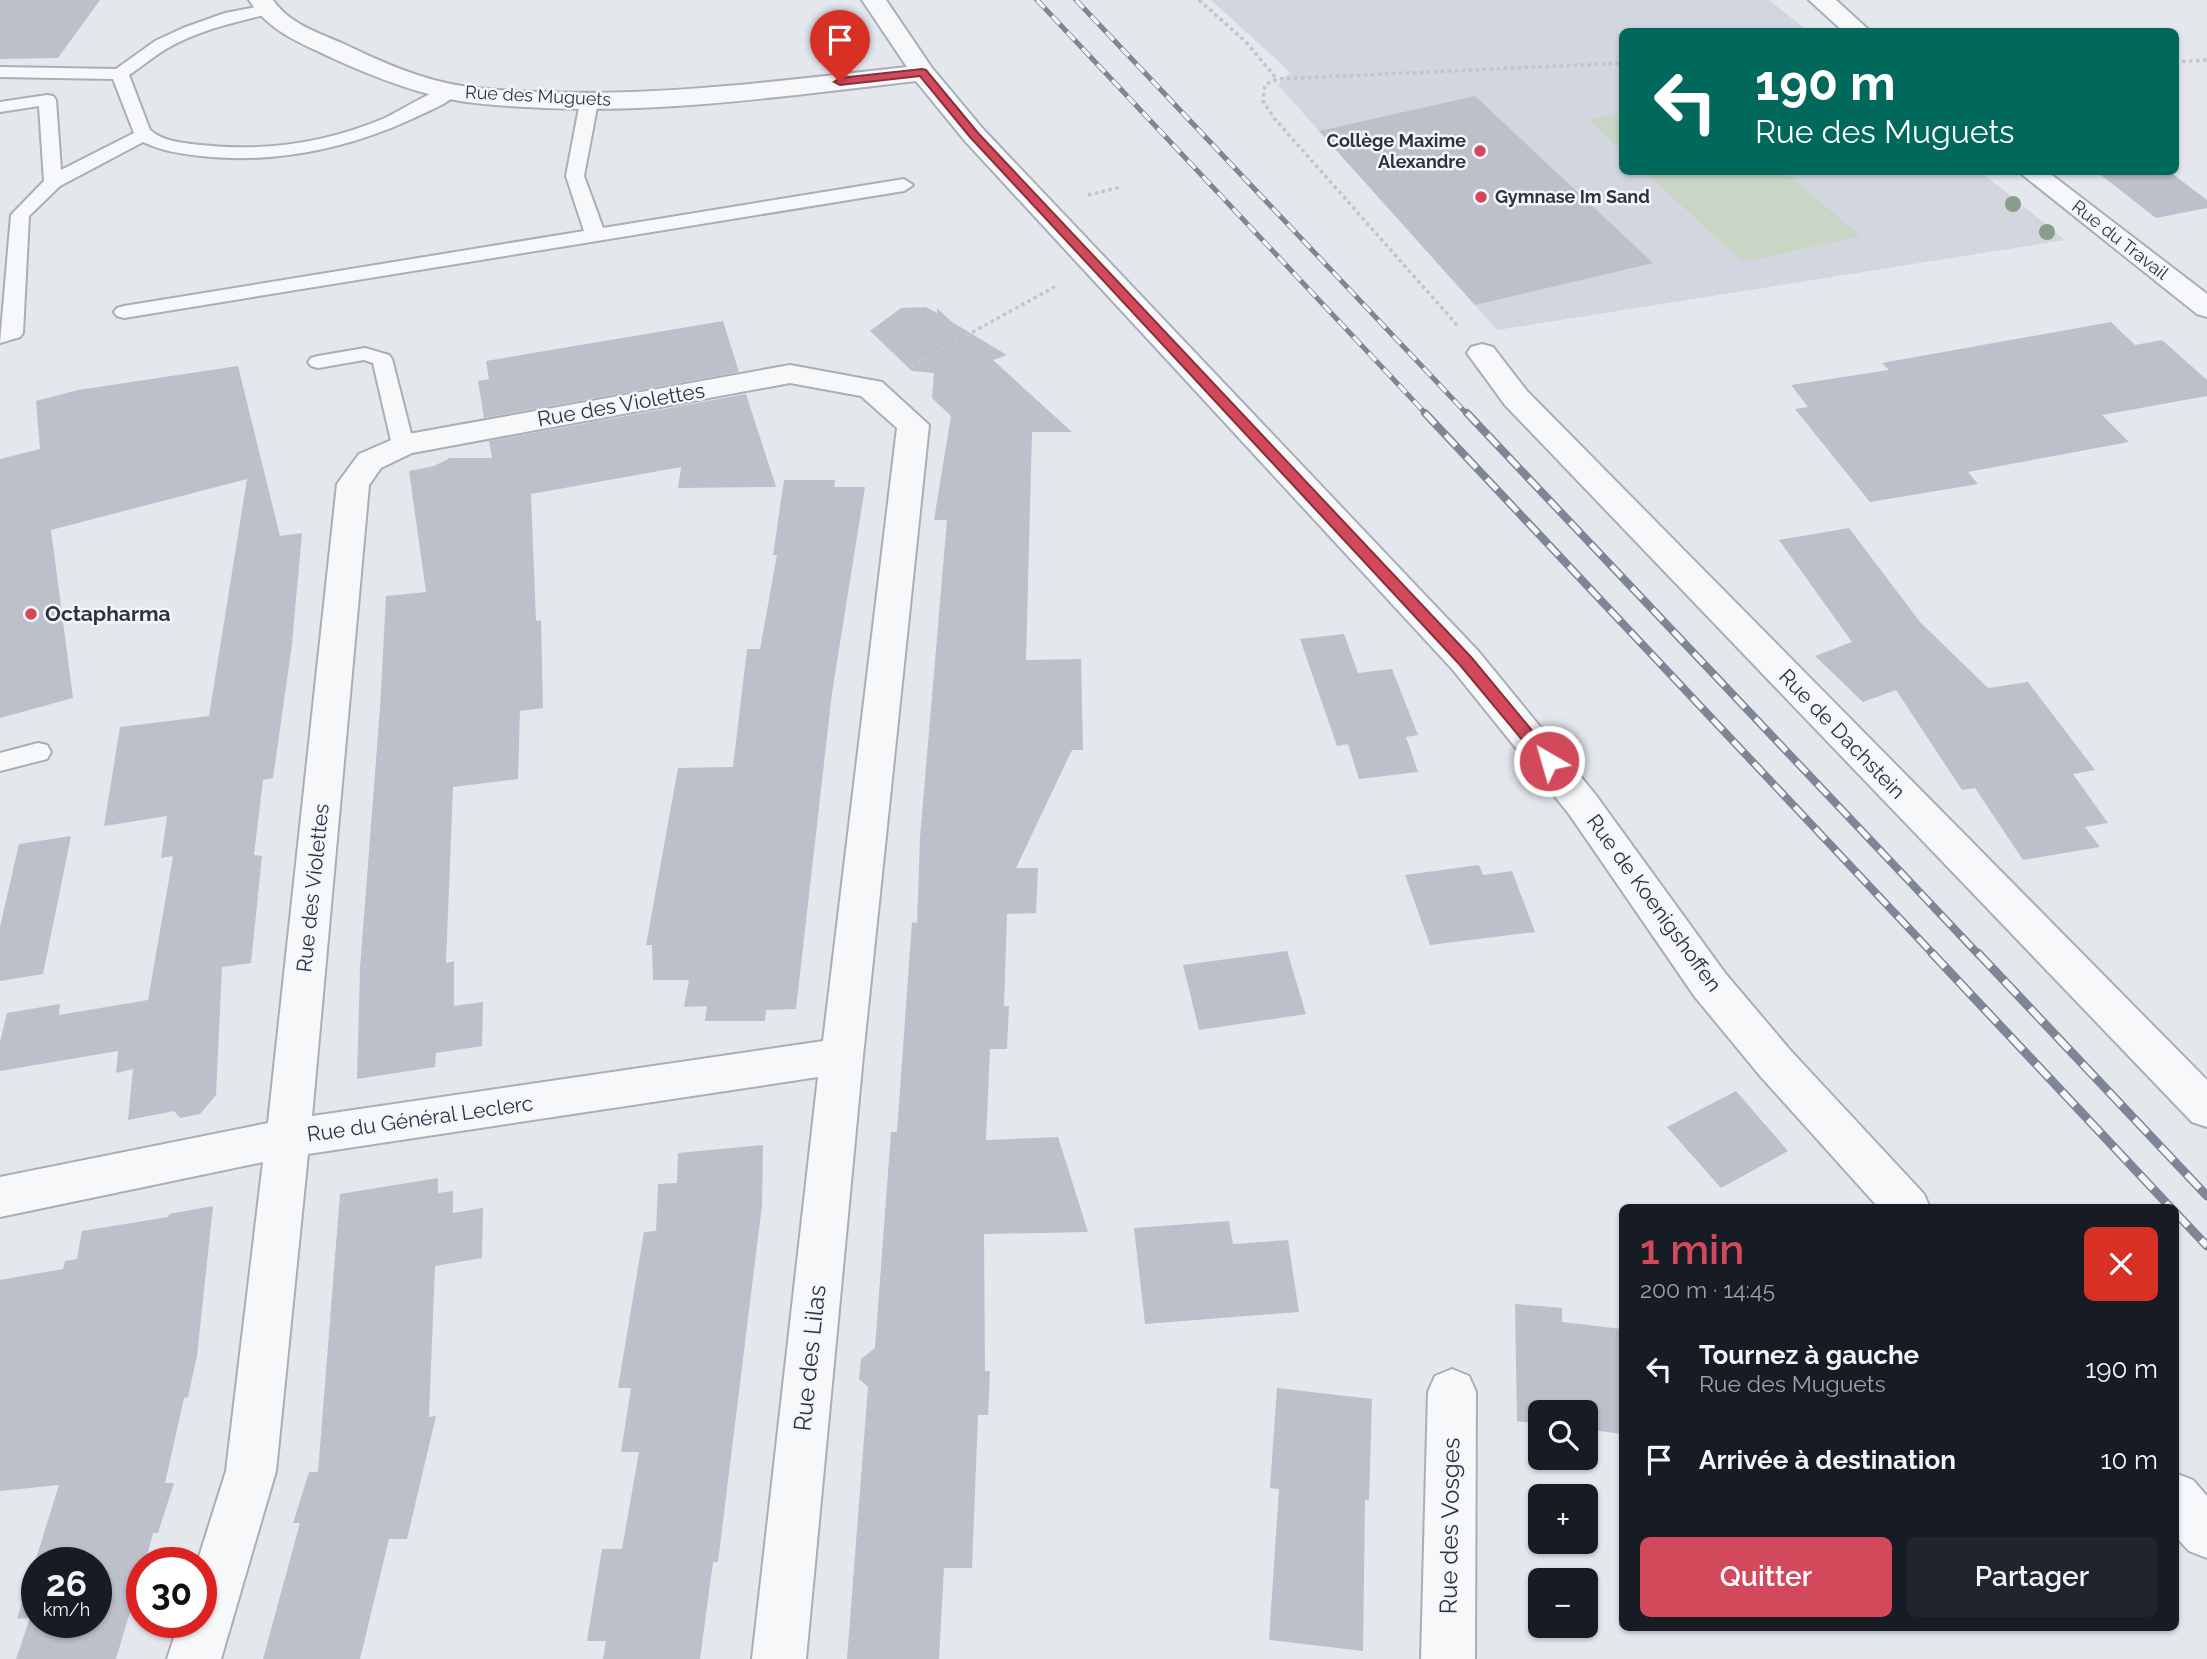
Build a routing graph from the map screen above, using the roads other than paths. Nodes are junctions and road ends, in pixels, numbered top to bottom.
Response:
1 (874, 0) edge
2 (1821, 0) edge
3 (263, 5) edge
4 (1854, 28) edge
5 (0, 72) edge
6 (922, 73) junction
7 (120, 74) junction
8 (451, 92) junction
9 (589, 102) junction
10 (0, 107) edge
11 (145, 135) junction
12 (2036, 175) edge
13 (53, 182) junction
14 (904, 185) dead end
15 (596, 237) junction
16 (2207, 308) edge
17 (124, 312) dead end
18 (0, 337) edge
19 (1482, 353) road end
20 (318, 362) dead end
21 (403, 445) junction
22 (38, 752) dead end
23 (0, 762) edge
24 (842, 1056) junction
25 (2207, 1109) edge
26 (288, 1138) junction
27 (0, 1197) edge
28 (1904, 1204) edge
29 (1452, 1392) dead end
30 (2179, 1502) edge
31 (2207, 1533) edge
32 (194, 1659) edge
33 (779, 1659) edge
34 (1448, 1659) edge

1 - 6 street, Rue de Koenigshoffen
2 - 4 street
3 - 7 lane
3 - 8 street, Rue des Muguets
5 - 7 lane
6 - 9 street, Rue des Muguets
6 - 28 street, Rue de Koenigshoffen
7 - 11 lane
8 - 9 street, Rue des Muguets
8 - 11 lane
9 - 15 lane
10 - 13 lane
11 - 13 lane
12 - 16 street, Rue du Travail
13 - 18 lane
14 - 15 lane
15 - 17 lane
19 - 25 street, Rue de Dachstein
20 - 21 lane
21 - 24 street, Rue des Violettes
21 - 26 street, Rue des Violettes
22 - 23 lane
24 - 26 street, Rue du Général Leclerc
24 - 33 street, Rue des Lilas
26 - 27 street, Rue du Général Leclerc
26 - 32 street
29 - 34 street, Rue des Vosges
30 - 31 street

